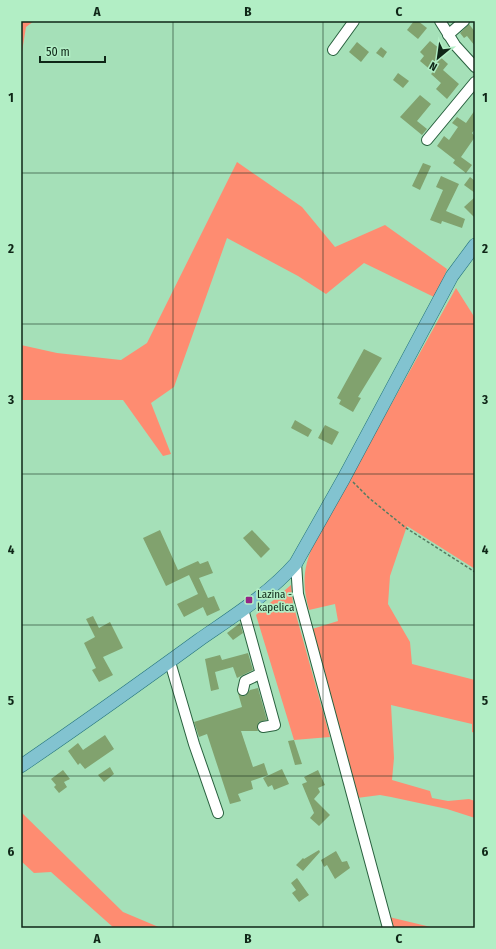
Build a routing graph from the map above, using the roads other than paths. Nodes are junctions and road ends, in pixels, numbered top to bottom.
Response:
1 (354, 21) edge
2 (440, 21) edge
3 (464, 21) edge
4 (448, 35) junction
5 (333, 50) dead end
6 (475, 66) edge
7 (475, 82) edge
8 (427, 140) dead end
9 (475, 245) edge
10 (296, 563) junction
11 (243, 609) junction
12 (170, 662) junction
13 (260, 674) junction
14 (244, 690) dead end
15 (263, 727) dead end
16 (21, 766) edge
17 (218, 813) dead end
18 (388, 928) edge

1 - 5 street
2 - 4 street
3 - 4 street
4 - 6 street
7 - 8 street
9 - 10 main road
10 - 11 main road
10 - 18 street
11 - 12 main road
11 - 13 street
12 - 16 main road
12 - 17 street
13 - 14 street
13 - 15 street

